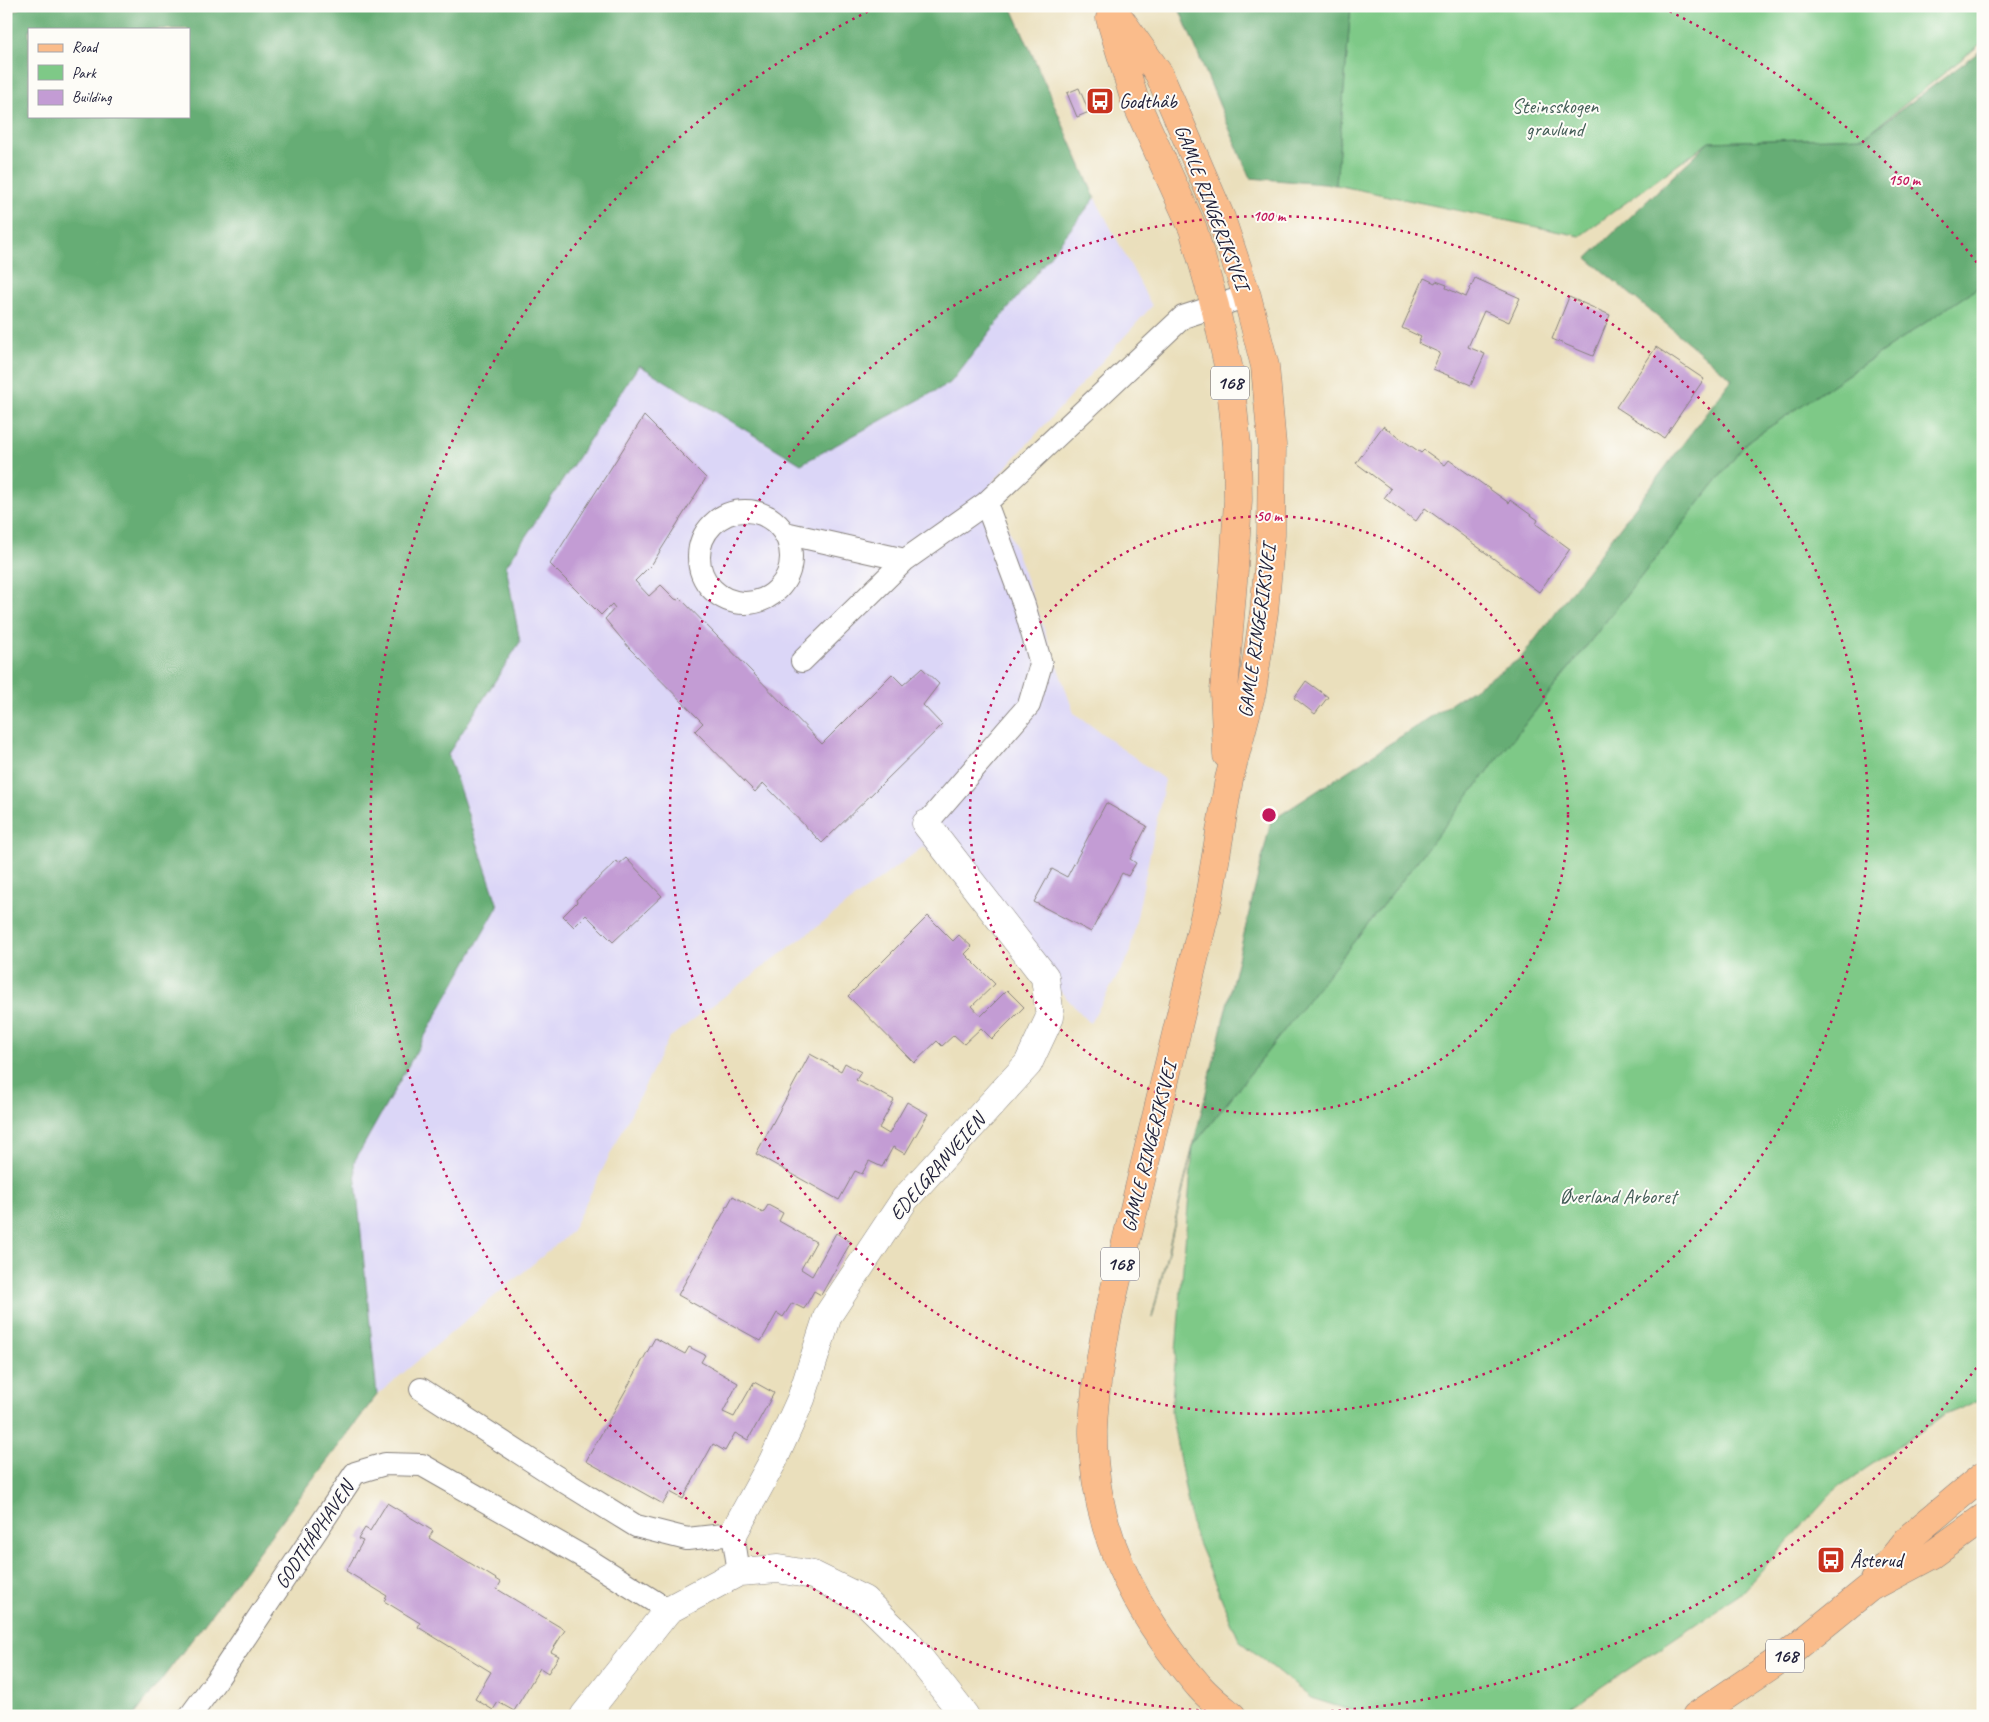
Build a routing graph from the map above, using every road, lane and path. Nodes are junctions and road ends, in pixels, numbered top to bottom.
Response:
1 (1107, 6) edge
2 (1111, 6) edge
3 (1247, 296) junction
4 (1215, 306) junction
5 (986, 503) junction
6 (785, 533) junction
7 (906, 560) junction
8 (802, 662) dead end
9 (1229, 779) junction
10 (926, 824) joint
11 (421, 1389) dead end
12 (1983, 1476) edge
13 (1983, 1518) edge
14 (733, 1534) junction
15 (739, 1572) junction
16 (1868, 1589) junction
17 (668, 1610) junction
18 (190, 1716) edge
19 (584, 1716) edge
20 (965, 1716) edge
21 (1232, 1716) edge
22 (1696, 1716) edge

1 - 4 main road, GAMLE RINGERIKSVEI / 168
2 - 3 main road, GAMLE RINGERIKSVEI / 168
3 - 4 lane
3 - 9 main road, GAMLE RINGERIKSVEI / 168
4 - 5 lane
4 - 9 main road, GAMLE RINGERIKSVEI / 168
5 - 7 lane
5 - 10 lane
6 - 6 lane
6 - 7 lane
7 - 8 lane
9 - 21 main road, GAMLE RINGERIKSVEI / 168
10 - 14 street, EDELGRANVEIEN
11 - 14 lane
12 - 16 main road, 168
13 - 16 main road, 168
14 - 15 lane
15 - 17 street
15 - 20 street
16 - 22 main road, 168
17 - 18 lane, GODTHÅPHAVEN
17 - 19 street

